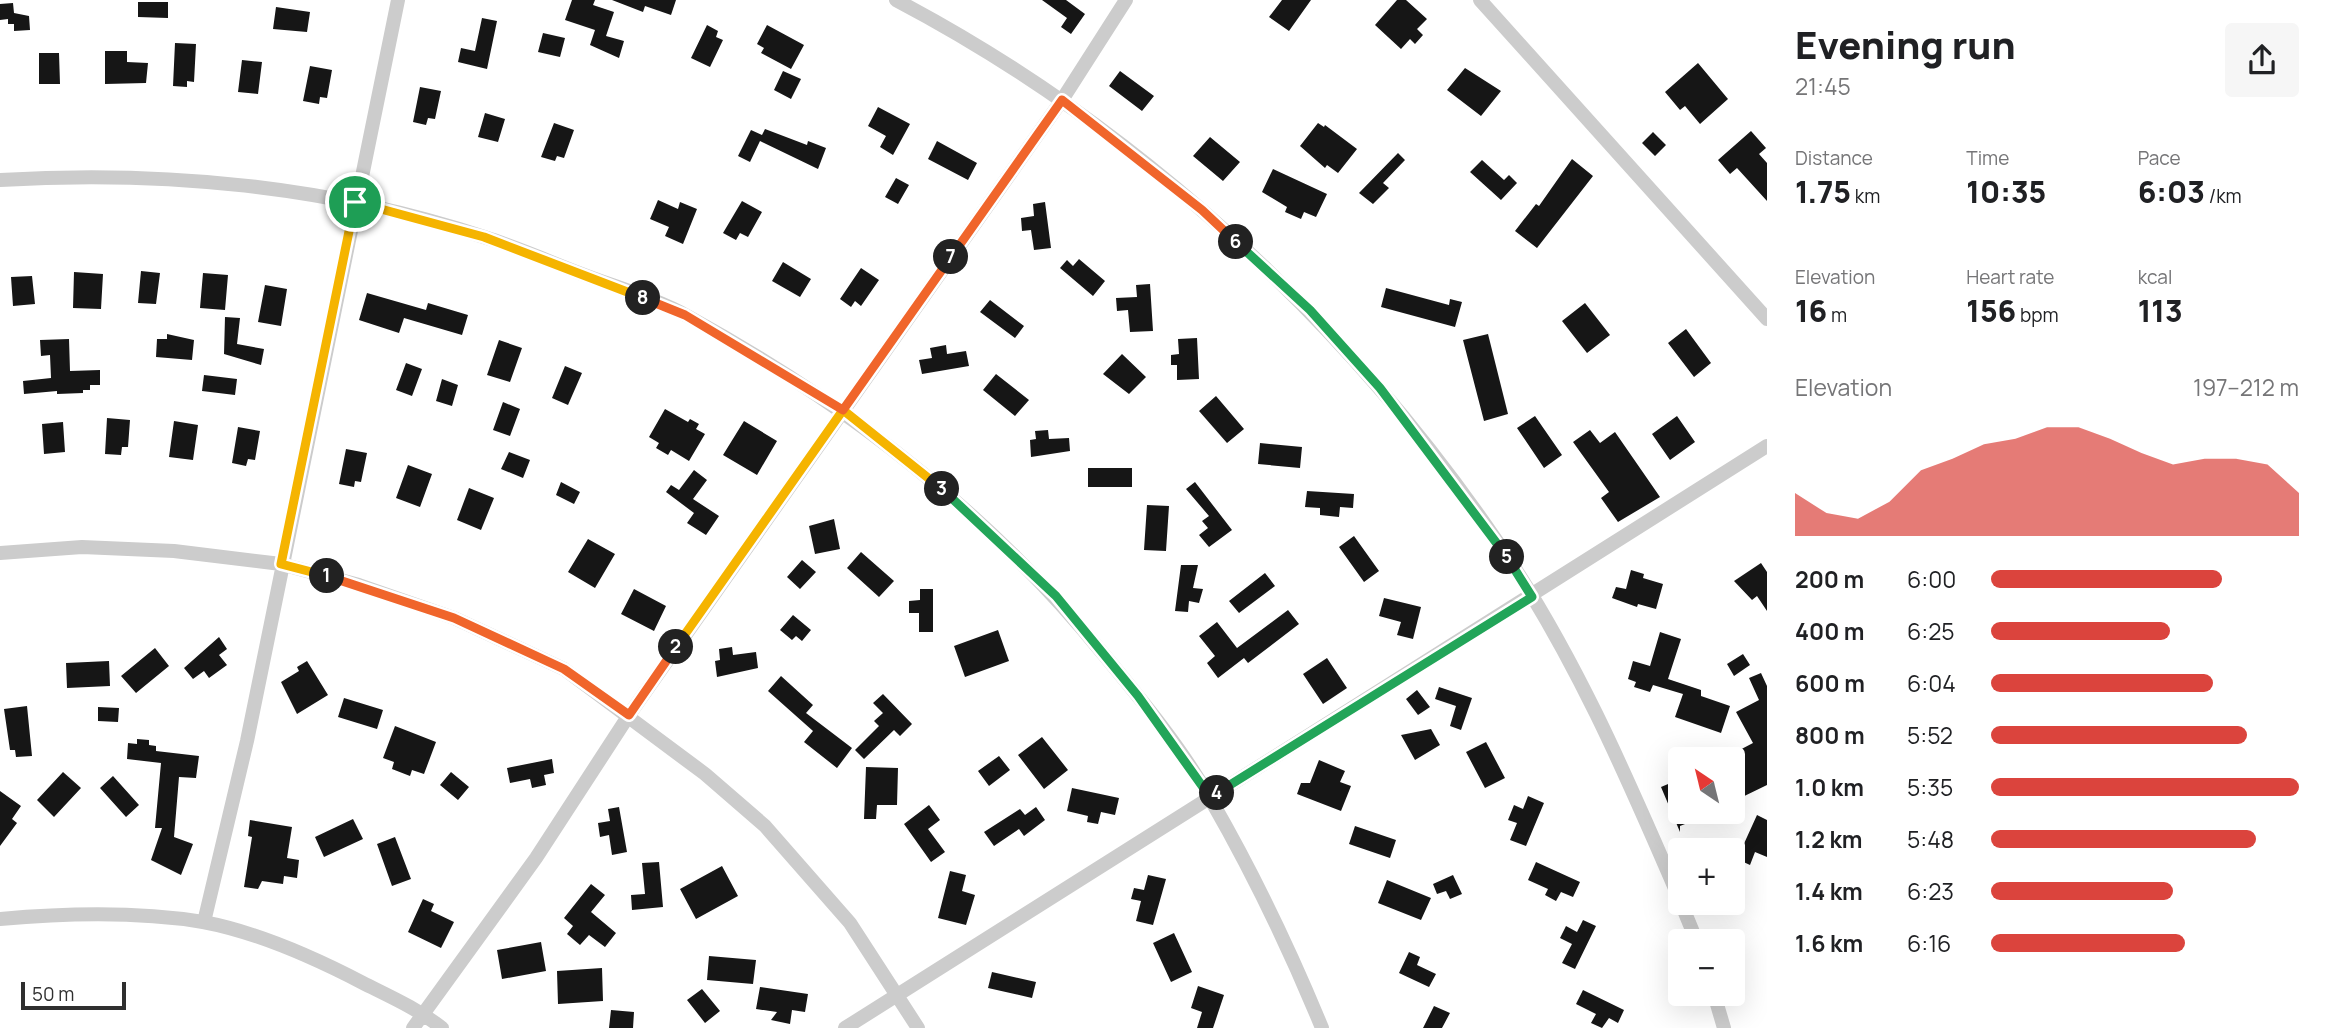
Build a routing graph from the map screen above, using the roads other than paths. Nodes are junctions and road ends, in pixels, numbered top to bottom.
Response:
1 (398, 0) edge
2 (896, 0) edge
3 (1126, 0) edge
4 (1480, 0) edge
5 (1062, 100) junction
6 (0, 180) edge
7 (355, 202) junction
8 (1767, 319) edge
9 (843, 410) junction
10 (1767, 446) edge
11 (0, 553) edge
12 (281, 564) junction
13 (1532, 597) junction
14 (629, 715) junction
15 (1210, 797) junction
16 (1668, 871) edge
17 (0, 919) edge
18 (204, 922) junction
19 (898, 994) junction
20 (1718, 1006) edge
21 (425, 1014) junction
22 (413, 1028) edge
23 (442, 1028) edge
24 (845, 1028) edge
25 (918, 1028) edge
26 (1322, 1028) edge
27 (1724, 1028) edge

1 - 7 street
2 - 5 street
3 - 5 street
4 - 8 street
5 - 9 street
5 - 13 street
6 - 7 street
7 - 9 street
7 - 12 street
9 - 14 street
9 - 15 street
10 - 13 street
11 - 12 street
12 - 14 street
12 - 18 street
13 - 15 street
13 - 16 street
14 - 19 street
14 - 21 street
15 - 19 street
15 - 26 street
17 - 18 street
18 - 21 street
19 - 24 street
19 - 25 street
20 - 27 street
21 - 22 street
21 - 23 street

